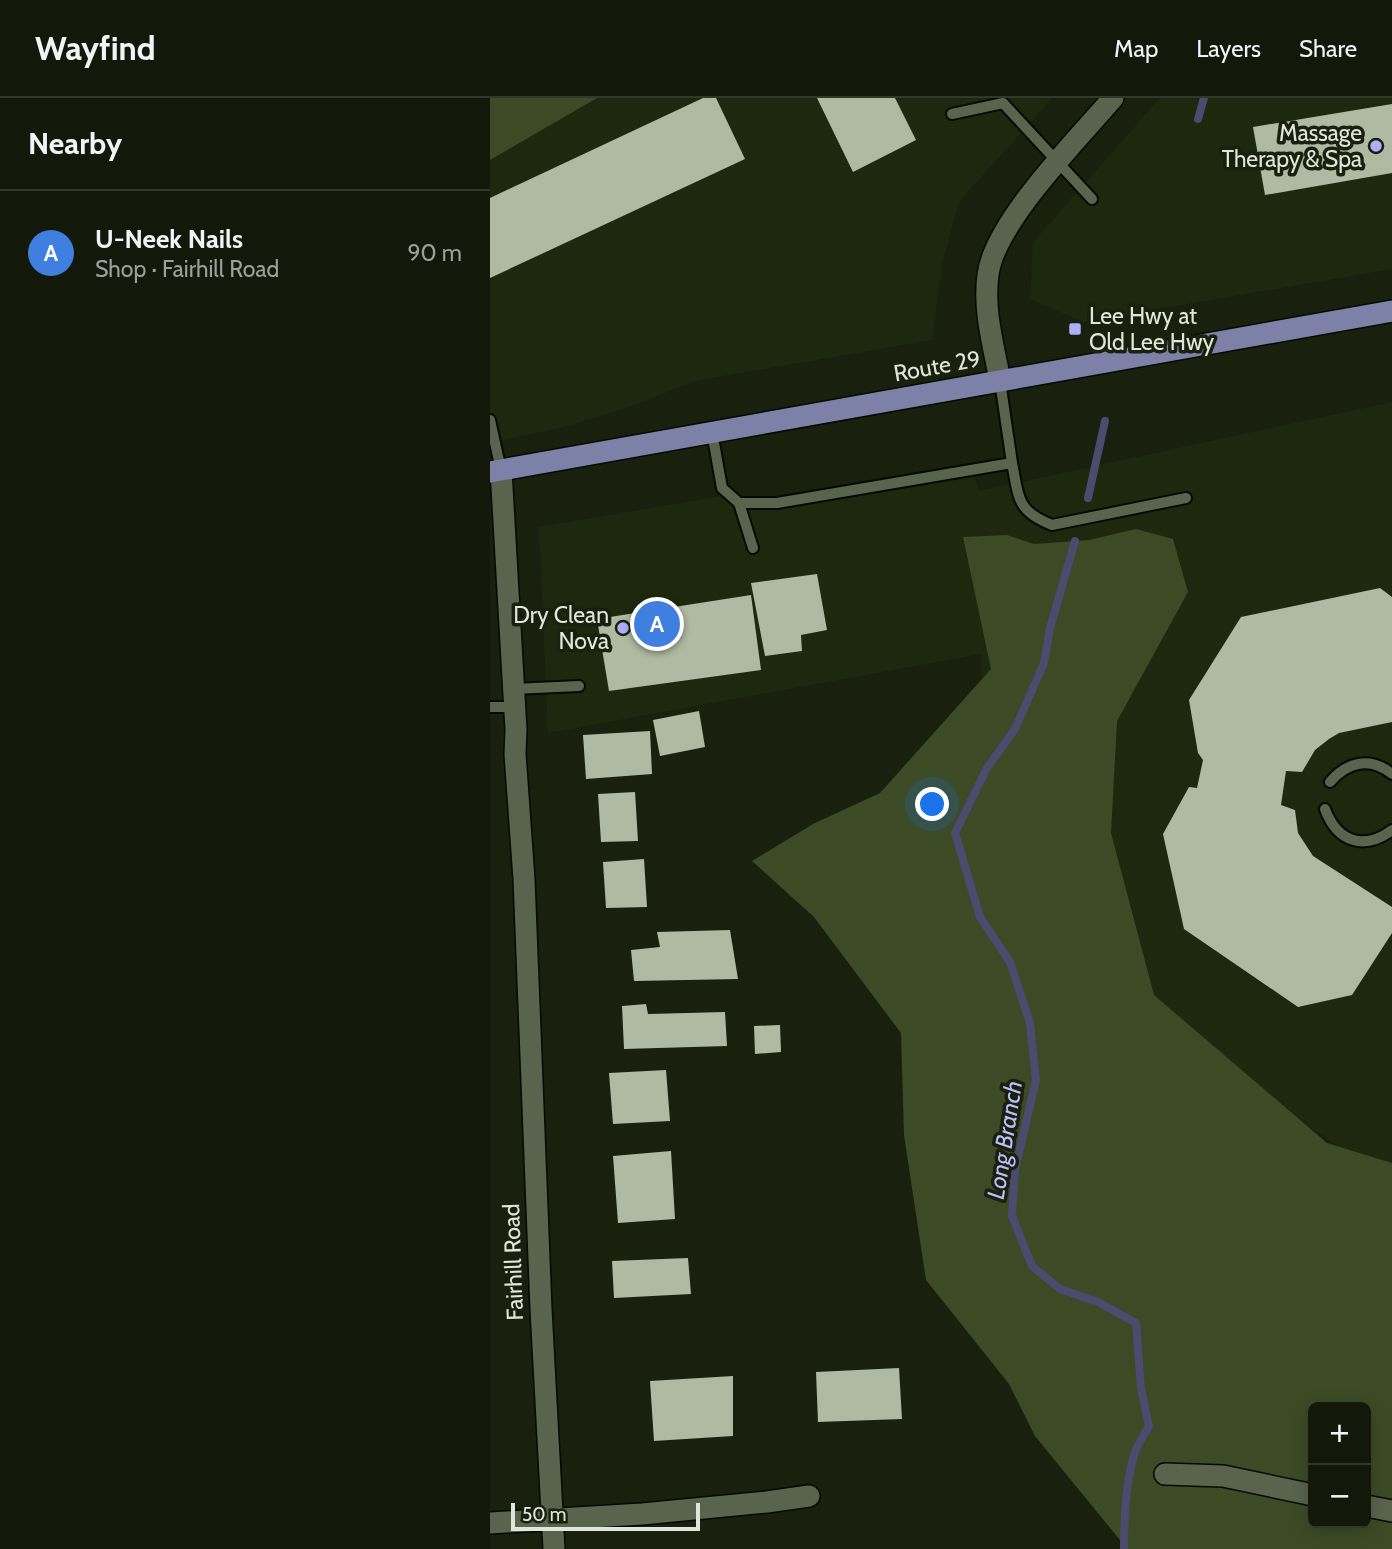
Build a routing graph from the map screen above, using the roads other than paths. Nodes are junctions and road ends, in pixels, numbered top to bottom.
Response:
1 (1113, 98) edge
2 (952, 114) dead end
3 (1058, 163) junction
4 (1092, 199) dead end
5 (1392, 311) edge
6 (1000, 381) junction
7 (490, 420) edge
8 (712, 432) junction
9 (1012, 463) junction
10 (495, 471) edge
11 (1186, 498) dead end
12 (739, 503) junction
13 (497, 544) edge
14 (752, 548) dead end
15 (579, 686) dead end
16 (513, 698) junction
17 (490, 707) edge
18 (1392, 774) edge
19 (1330, 782) dead end
20 (1325, 809) dead end
21 (1392, 830) edge
22 (1165, 1474) dead end
23 (1308, 1494) edge
24 (809, 1496) dead end
25 (1371, 1507) edge
26 (1392, 1511) edge
27 (553, 1520) junction
28 (490, 1523) edge
29 (554, 1549) edge

1 - 3 street
2 - 3 lane
3 - 4 lane
3 - 6 street
5 - 6 main road, Route 29
6 - 8 main road, Route 29
6 - 9 lane
7 - 10 lane
8 - 10 main road, Route 29
8 - 12 lane
9 - 11 lane
9 - 12 lane
10 - 13 street, Fairhill Road
12 - 14 lane
13 - 16 street, Fairhill Road
15 - 16 lane
16 - 17 lane
16 - 27 street, Fairhill Road
18 - 19 lane
20 - 21 lane
22 - 23 street
24 - 27 street
25 - 26 street
27 - 28 street
27 - 29 street, Fairhill Road

